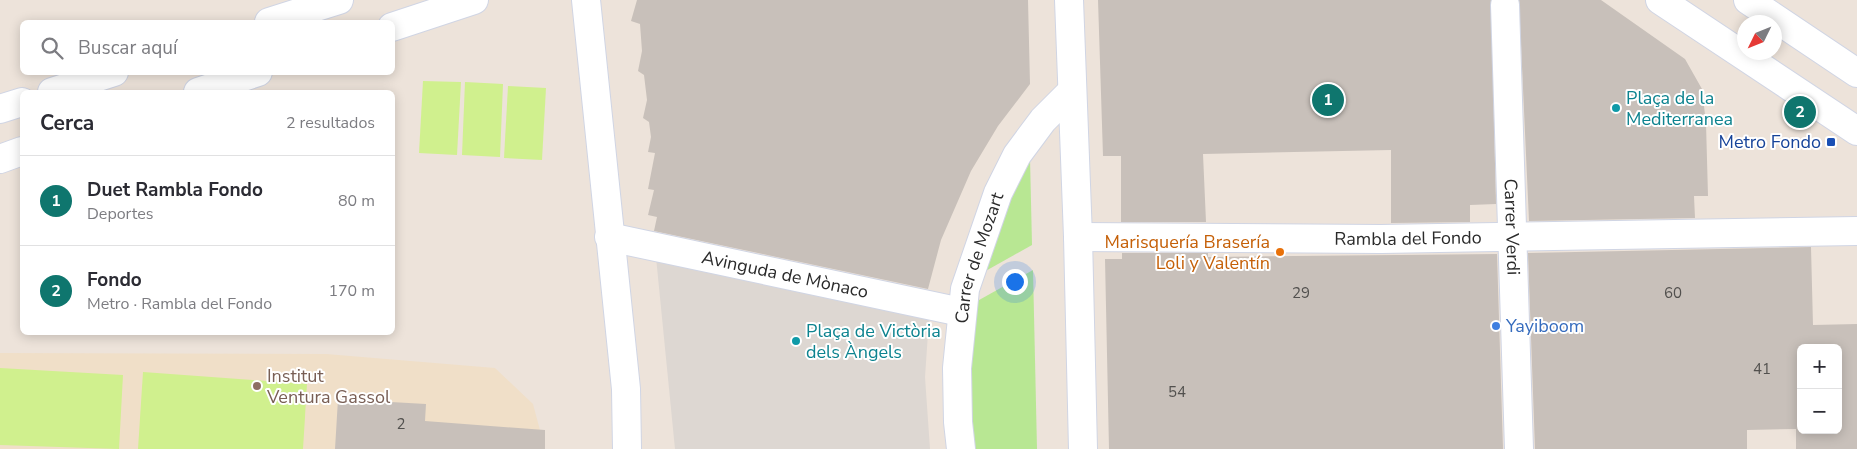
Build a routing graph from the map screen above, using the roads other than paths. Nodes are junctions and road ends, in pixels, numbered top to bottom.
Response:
1 (339, 0) edge
2 (474, 0) edge
3 (586, 0) edge
4 (1069, 0) edge
5 (1660, 0) edge
6 (1748, 0) edge
7 (1505, 5) dead end
8 (275, 20) edge
9 (395, 26) edge
10 (1857, 73) edge
11 (105, 75) edge
12 (249, 75) edge
13 (58, 90) edge
14 (204, 90) edge
15 (1072, 91) junction
16 (20, 103) edge
17 (0, 109) edge
18 (1857, 131) edge
19 (20, 153) edge
20 (0, 159) edge
21 (1857, 231) edge
22 (1514, 236) junction
23 (609, 237) junction
24 (1078, 237) junction
25 (961, 312) junction
26 (626, 449) edge
27 (961, 449) edge
28 (1083, 449) edge
29 (1519, 449) edge

1 - 8 street
2 - 9 street
3 - 23 street
4 - 15 street
5 - 18 street
6 - 10 street
7 - 22 street, Carrer Verdi
11 - 13 street
12 - 14 street
15 - 24 street
15 - 25 street, Carrer de Mozart
16 - 17 street
19 - 20 street
21 - 22 street, Rambla del Fondo
22 - 24 street, Rambla del Fondo
22 - 29 street, Carrer Verdi
23 - 25 street, Avinguda de Mònaco
23 - 26 street
24 - 28 street
25 - 27 street, Carrer de Mozart

